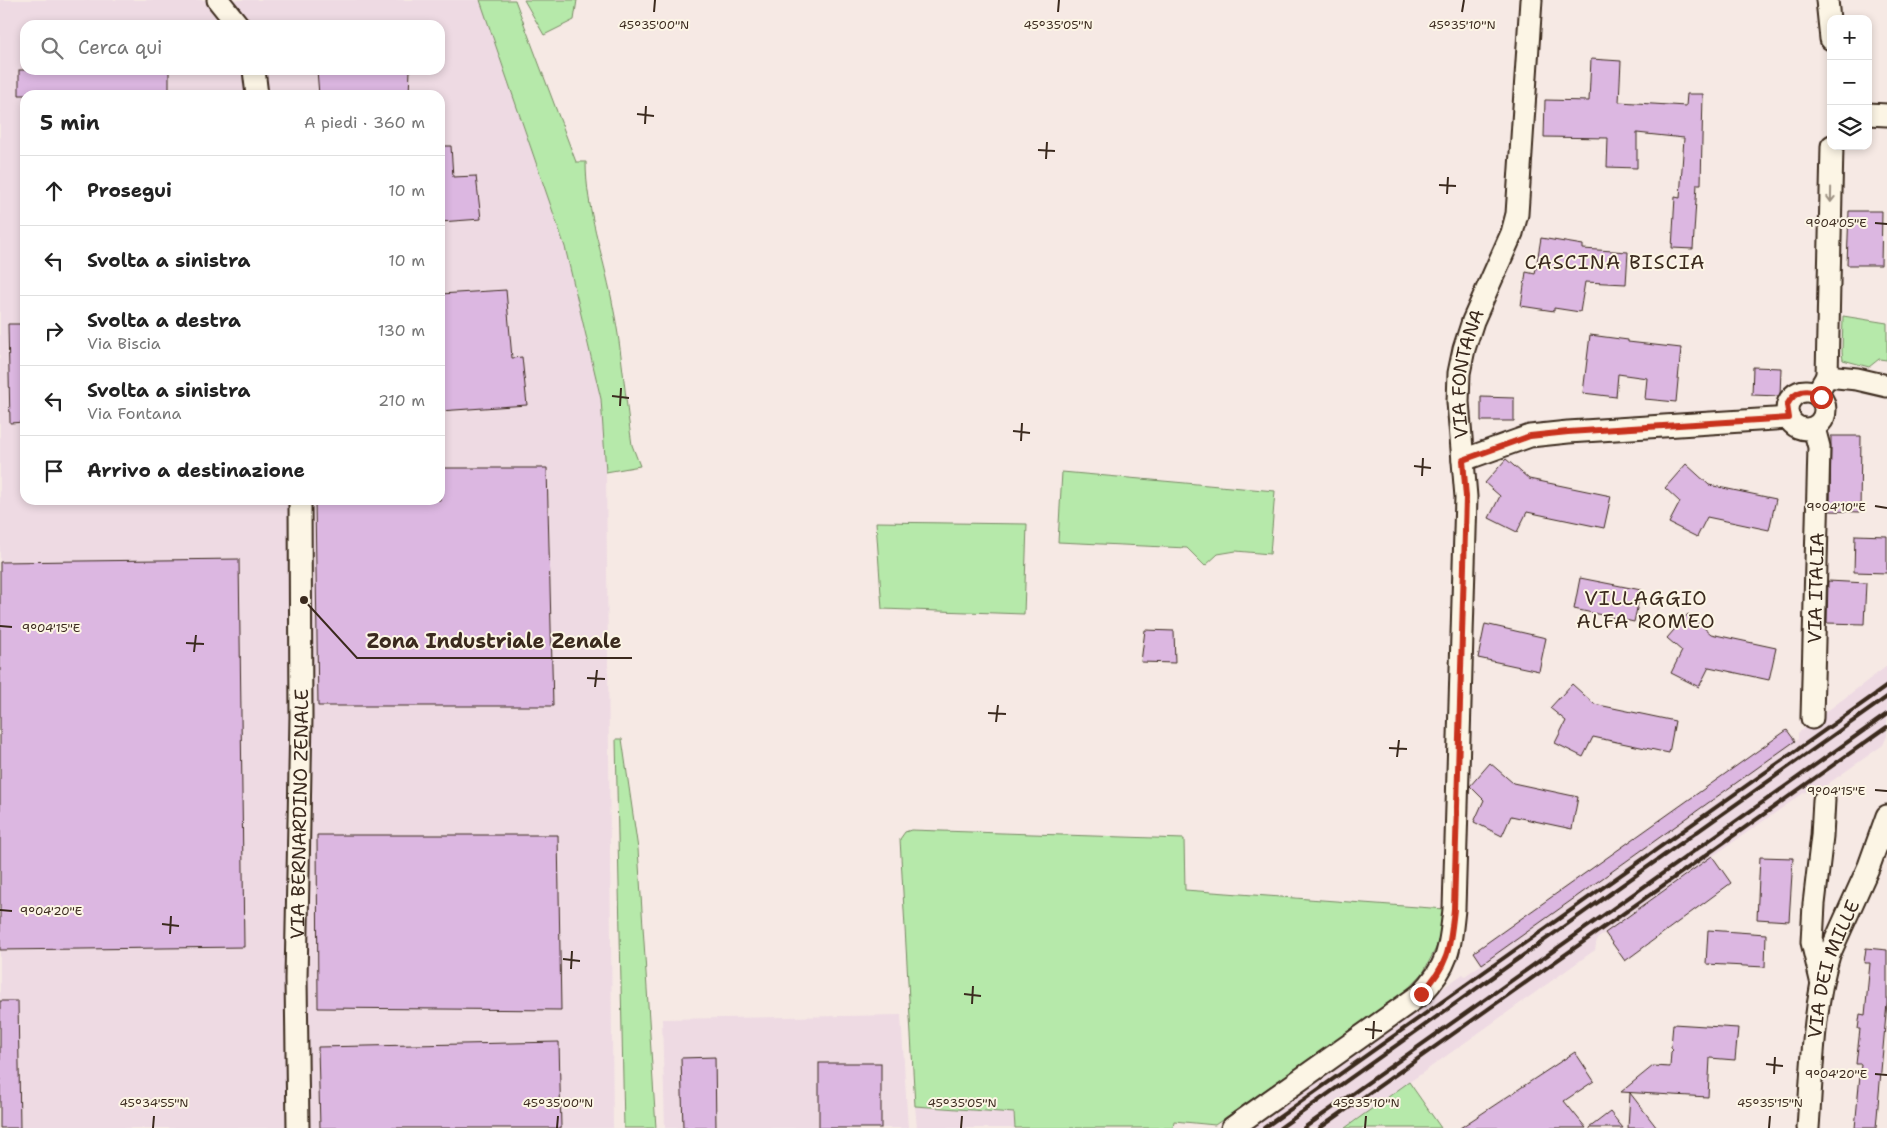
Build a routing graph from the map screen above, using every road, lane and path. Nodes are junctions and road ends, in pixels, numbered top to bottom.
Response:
1 (218, 0) edge
2 (1531, 0) edge
3 (1827, 0) edge
4 (1829, 15) edge
5 (234, 20) edge
6 (255, 75) edge
7 (256, 90) edge
8 (1872, 114) edge
9 (1887, 114) edge
10 (1832, 150) edge
11 (1822, 385) junction
12 (1887, 386) edge
13 (1789, 418) junction
14 (1814, 428) junction
15 (1463, 460) junction
16 (300, 505) edge
17 (1812, 718) dead end
18 (1824, 800) dead end
19 (1887, 816) edge
20 (1822, 983) junction
21 (298, 1128) edge
22 (1232, 1128) edge
23 (1808, 1128) edge

1 - 5 street
2 - 15 street, VIA FONTANA
3 - 4 street
6 - 7 street
8 - 9 street
10 -> 11 street
11 - 12 street
11 - 13 street
11 - 14 street
13 - 14 street
13 - 15 street
14 - 17 street, VIA ITALIA
15 - 22 street, VIA FONTANA
16 - 21 street, VIA BERNARDINO ZENALE
18 - 20 street
19 - 20 street, VIA DEI MILLE
20 - 23 street, VIA DEI MILLE

